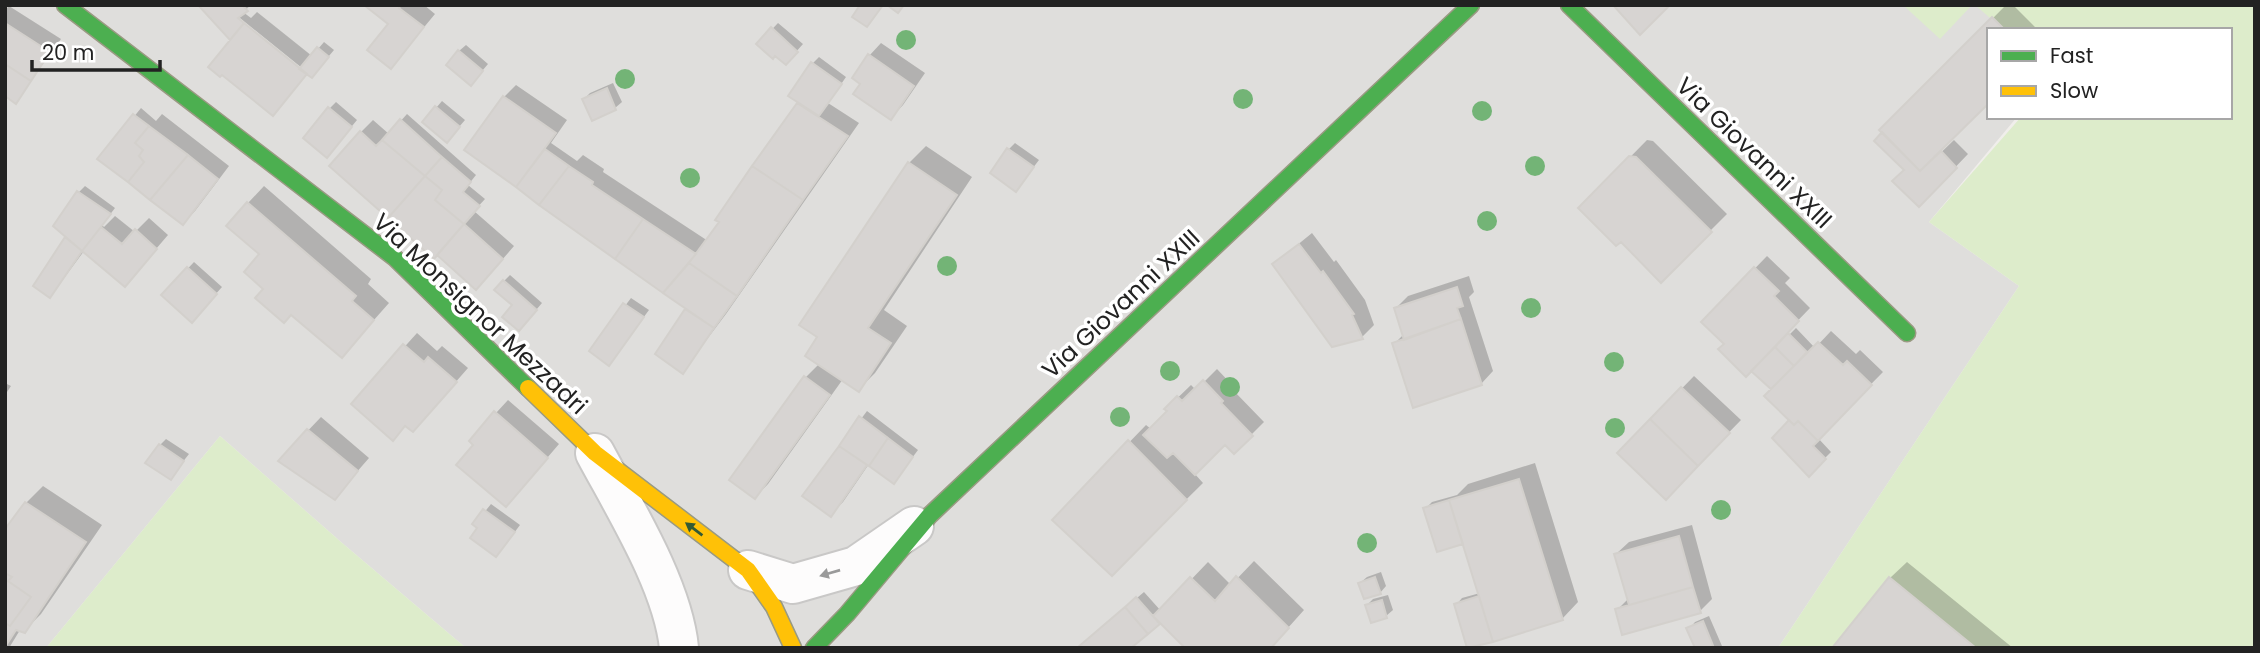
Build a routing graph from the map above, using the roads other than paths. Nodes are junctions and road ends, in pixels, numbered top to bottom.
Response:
1 (65, 5) edge
2 (1471, 5) edge
3 (1569, 5) edge
4 (1907, 332) dead end
5 (595, 453) junction
6 (930, 515) junction
7 (748, 570) junction
8 (678, 635) edge
9 (819, 644) edge
10 (709, 648) edge

1 - 5 street, Via Monsignor Mezzadri
2 - 6 street, Via Giovanni XXIII
3 - 4 street, Via Giovanni XXIII
7 -> 5 street, Via Monsignor Mezzadri
5 - 8 street
6 -> 7 street
6 - 9 street, Via Giovanni XXIII
7 - 9 street, Via Monsignor Mezzadri
8 - 10 street

